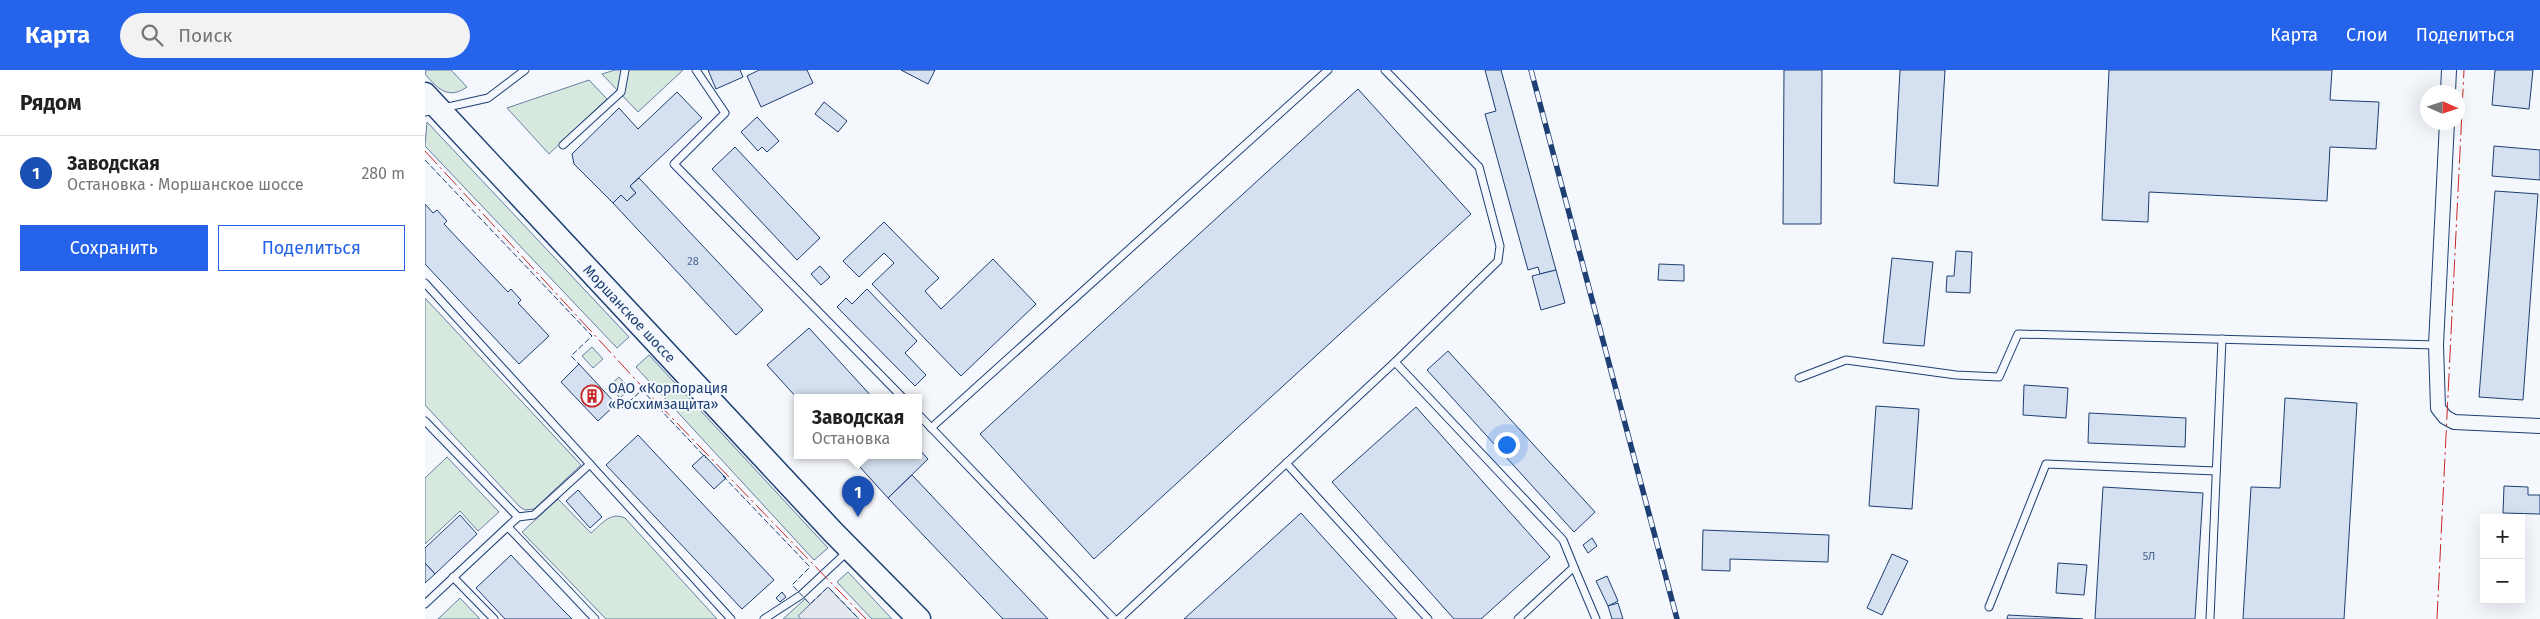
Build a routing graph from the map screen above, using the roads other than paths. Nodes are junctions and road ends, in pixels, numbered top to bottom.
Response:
1 (525, 70) edge
2 (625, 70) edge
3 (696, 70) edge
4 (1328, 70) edge
5 (1385, 70) edge
6 (2449, 70) edge
7 (2448, 85) edge
8 (429, 104) edge
9 (2447, 130) edge
10 (563, 145) dead end
11 (425, 283) edge
12 (2222, 339) junction
13 (2437, 345) junction
14 (1395, 362) junction
15 (1799, 378) dead end
16 (899, 394) edge
17 (922, 418) edge
18 (425, 421) edge
19 (2540, 426) edge
20 (931, 428) junction
21 (1286, 463) junction
22 (590, 464) junction
23 (2217, 471) junction
24 (519, 517) junction
25 (508, 527) junction
26 (850, 549) junction
27 (1574, 567) junction
28 (453, 577) junction
29 (425, 604) edge
30 (1989, 606) dead end
31 (494, 619) edge
32 (595, 619) edge
33 (731, 619) edge
34 (764, 619) edge
35 (919, 619) edge
36 (1114, 619) edge
37 (1119, 619) edge
38 (1428, 619) edge
39 (1517, 619) edge
40 (1596, 619) edge
41 (2210, 619) edge

1 - 8 lane
2 - 10 lane
3 - 16 lane
4 - 20 lane
5 - 14 lane
6 - 7 street
8 - 26 main road, Моршанское шоссе
9 - 13 street
11 - 22 lane
12 - 13 lane
12 - 15 lane
12 - 23 lane
13 - 19 street
14 - 21 lane
14 - 27 lane
17 - 20 lane
18 - 24 lane
20 - 36 lane
21 - 37 lane
21 - 38 lane
22 - 24 lane
22 - 33 lane
23 - 30 lane
23 - 41 lane
24 - 25 lane
25 - 28 lane
25 - 32 lane
26 - 34 lane
26 - 35 main road, Моршанское шоссе
27 - 39 lane
27 - 40 lane
28 - 29 lane
28 - 31 lane

